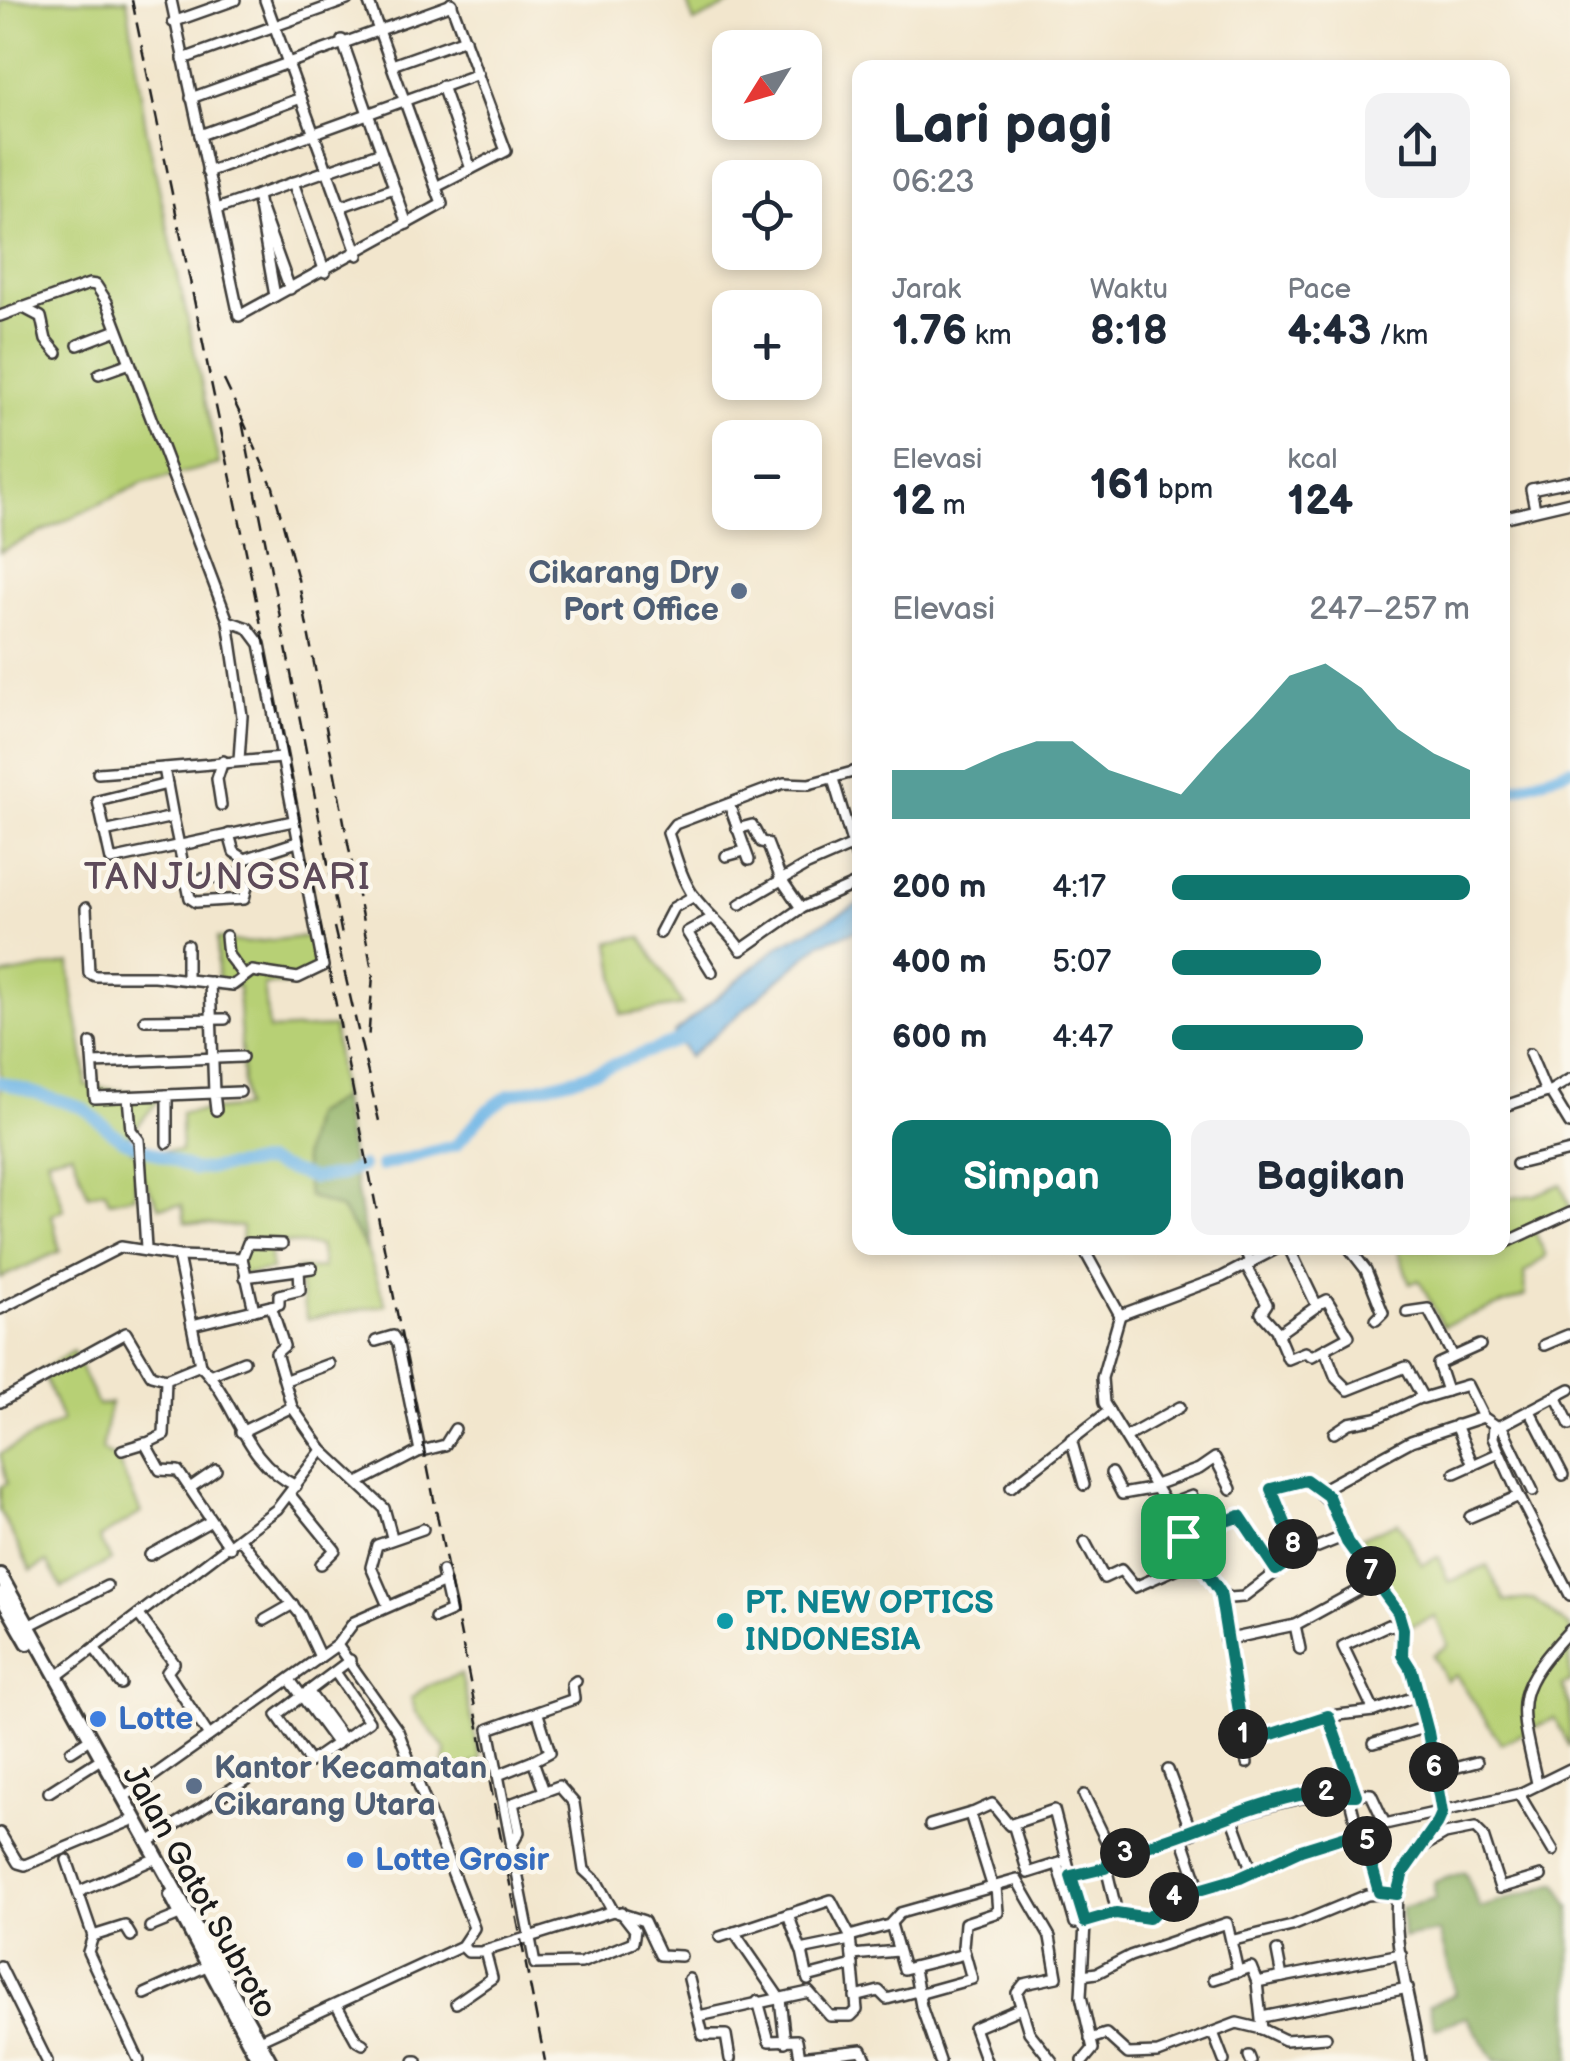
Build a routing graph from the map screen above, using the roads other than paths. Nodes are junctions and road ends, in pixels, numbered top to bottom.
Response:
1 (171, 0) edge
2 (235, 0) edge
3 (266, 0) edge
4 (348, 0) edge
5 (368, 0) edge
6 (451, 2) edge
7 (173, 22) junction
8 (275, 26) junction
9 (378, 28) junction
10 (464, 38) junction
11 (342, 40) junction
12 (183, 60) junction
13 (288, 63) junction
14 (392, 65) junction
15 (478, 74) junction
16 (442, 86) junction
17 (191, 98) junction
18 (301, 98) junction
19 (405, 101) junction
20 (368, 114) junction
21 (314, 134) junction
22 (200, 135) junction
23 (382, 152) junction
24 (470, 169) junction
25 (327, 171) junction
26 (207, 172) junction
27 (293, 182) junction
28 (436, 187) junction
29 (394, 188) junction
30 (257, 195) junction
31 (260, 207) junction
32 (340, 207) junction
33 (217, 209) junction
34 (407, 224) junction
35 (358, 254) junction
36 (325, 272) junction
37 (290, 288) junction
38 (275, 296) junction
39 (22, 307) junction
40 (0, 316) edge
41 (117, 330) junction
42 (78, 345) dead end
43 (57, 353) dead end
44 (130, 363) junction
45 (98, 374) dead end
46 (1570, 481) edge
47 (1570, 502) edge
48 (1536, 509) junction
49 (1510, 516) edge
50 (228, 621) junction
51 (282, 758) junction
52 (239, 760) junction
53 (223, 762) junction
54 (164, 768) junction
55 (852, 773) edge
56 (98, 774) dead end
57 (833, 779) junction
58 (167, 784) junction
59 (221, 805) dead end
60 (730, 807) junction
61 (173, 817) junction
62 (293, 821) junction
63 (737, 829) junction
64 (104, 832) junction
65 (852, 832) edge
66 (229, 834) junction
67 (297, 842) junction
68 (852, 845) edge
69 (180, 846) junction
70 (726, 856) dead end
71 (234, 874) dead end
72 (781, 879) junction
73 (184, 882) junction
74 (246, 886) dead end
75 (852, 886) edge
76 (694, 896) junction
77 (740, 904) dead end
78 (86, 908) dead end
79 (801, 908) junction
80 (712, 918) junction
81 (660, 933) dead end
82 (226, 936) dead end
83 (186, 945) dead end
84 (712, 972) dead end
85 (244, 976) junction
86 (187, 980) junction
87 (210, 982) junction
88 (212, 1018) junction
89 (225, 1019) dead end
90 (146, 1020) dead end
91 (91, 1043) dead end
92 (1530, 1054) dead end
93 (242, 1057) dead end
94 (213, 1058) junction
95 (93, 1063) junction
96 (1570, 1079) edge
97 (240, 1092) dead end
98 (1548, 1092) junction
99 (214, 1093) junction
100 (167, 1095) junction
101 (128, 1097) junction
102 (1510, 1104) edge
103 (216, 1110) dead end
104 (1570, 1124) edge
105 (166, 1142) dead end
106 (1570, 1151) edge
107 (1517, 1164) dead end
108 (1570, 1213) edge
109 (1510, 1241) edge
110 (282, 1244) dead end
111 (146, 1248) junction
112 (1088, 1255) edge
113 (1246, 1255) edge
114 (1267, 1255) edge
115 (1293, 1255) edge
116 (1354, 1255) edge
117 (178, 1256) junction
118 (242, 1258) junction
119 (1249, 1266) junction
120 (312, 1268) dead end
121 (299, 1269) junction
122 (245, 1278) junction
123 (1316, 1305) junction
124 (270, 1306) junction
125 (0, 1310) edge
126 (254, 1310) junction
127 (1407, 1312) dead end
128 (1120, 1316) junction
129 (1376, 1320) dead end
130 (192, 1325) junction
131 (1277, 1333) junction
132 (1567, 1334) edge
133 (376, 1341) dead end
134 (1480, 1345) dead end
135 (1544, 1345) dead end
136 (1324, 1350) junction
137 (1453, 1356) junction
138 (244, 1361) dead end
139 (329, 1364) dead end
140 (200, 1365) junction
141 (212, 1374) junction
142 (166, 1378) junction
143 (286, 1380) junction
144 (1570, 1389) edge
145 (1447, 1391) junction
146 (1556, 1396) junction
147 (1422, 1397) junction
148 (0, 1402) edge
149 (1180, 1406) dead end
150 (292, 1407) junction
151 (1530, 1410) junction
152 (1109, 1411) junction
153 (1483, 1417) junction
154 (1456, 1425) junction
155 (1570, 1425) edge
156 (1498, 1426) junction
157 (455, 1429) dead end
158 (241, 1432) junction
159 (1334, 1433) dead end
160 (1126, 1437) junction
161 (1071, 1439) junction
162 (145, 1444) junction
163 (122, 1450) dead end
164 (322, 1450) junction
165 (420, 1451) junction
166 (1498, 1453) junction
167 (1472, 1465) junction
168 (216, 1470) dead end
169 (1112, 1473) dead end
170 (1455, 1473) dead end
171 (1563, 1475) dead end
172 (360, 1482) junction
173 (1084, 1485) dead end
174 (1011, 1487) dead end
175 (1155, 1487) junction
176 (190, 1488) junction
177 (1232, 1488) dead end
178 (1321, 1490) junction
179 (294, 1491) junction
180 (1533, 1491) dead end
181 (1192, 1496) dead end
182 (1519, 1496) junction
183 (1165, 1506) junction
184 (1470, 1517) dead end
185 (211, 1522) junction
186 (422, 1529) dead end
187 (1183, 1536) junction
188 (392, 1537) junction
189 (240, 1539) junction
190 (1085, 1542) dead end
191 (1347, 1542) junction
192 (230, 1548) junction
193 (150, 1555) dead end
194 (1298, 1555) junction
195 (1198, 1560) junction
196 (320, 1564) dead end
197 (1276, 1570) junction
198 (442, 1571) dead end
199 (0, 1575) edge
200 (1377, 1580) junction
201 (445, 1582) junction
202 (107, 1586) dead end
203 (1220, 1592) junction
204 (0, 1594) edge
205 (1570, 1595) edge
206 (293, 1604) junction
207 (388, 1606) junction
208 (139, 1615) junction
209 (435, 1618) dead end
210 (265, 1620) dead end
211 (1296, 1624) junction
212 (28, 1626) junction
213 (1403, 1629) junction
214 (1570, 1630) edge
215 (1224, 1640) junction
216 (337, 1645) junction
217 (95, 1649) junction
218 (1300, 1649) dead end
219 (320, 1657) junction
220 (350, 1660) junction
221 (336, 1672) junction
222 (57, 1676) junction
223 (290, 1680) junction
224 (576, 1682) dead end
225 (120, 1684) dead end
226 (305, 1694) junction
227 (1418, 1696) junction
228 (1374, 1711) junction
229 (538, 1714) junction
230 (1328, 1716) junction
231 (1427, 1727) junction
232 (209, 1736) junction
233 (85, 1742) junction
234 (340, 1742) junction
235 (1374, 1742) dead end
236 (1244, 1743) junction
237 (71, 1751) dead end
238 (533, 1761) junction
239 (96, 1762) junction
240 (1247, 1762) dead end
241 (1478, 1762) dead end
242 (1570, 1768) edge
243 (1168, 1770) dead end
244 (1435, 1773) junction
245 (498, 1775) junction
246 (248, 1779) dead end
247 (1537, 1783) junction
248 (544, 1791) junction
249 (49, 1792) dead end
250 (1519, 1794) junction
251 (1084, 1795) dead end
252 (125, 1796) junction
253 (1353, 1796) junction
254 (971, 1812) junction
255 (1442, 1813) junction
256 (1232, 1817) junction
257 (130, 1821) junction
258 (1013, 1824) junction
259 (1385, 1824) junction
260 (930, 1825) dead end
261 (0, 1832) edge
262 (1360, 1832) junction
263 (1187, 1836) junction
264 (150, 1841) junction
265 (511, 1846) junction
266 (1422, 1848) junction
267 (1552, 1851) dead end
268 (1114, 1855) junction
269 (67, 1860) dead end
270 (152, 1860) junction
271 (1063, 1862) junction
272 (1106, 1867) junction
273 (1252, 1870) junction
274 (1071, 1876) junction
275 (1541, 1876) dead end
276 (995, 1888) junction
277 (1200, 1890) junction
278 (78, 1892) junction
279 (1379, 1892) junction
280 (1397, 1894) junction
281 (617, 1912) junction
282 (1116, 1913) junction
283 (182, 1914) junction
284 (788, 1914) junction
285 (1085, 1922) junction
286 (891, 1924) junction
287 (150, 1927) dead end
288 (734, 1932) junction
289 (93, 1936) junction
290 (130, 1936) dead end
291 (529, 1938) junction
292 (720, 1938) dead end
293 (850, 1938) junction
294 (1234, 1940) junction
295 (462, 1946) junction
296 (802, 1950) junction
297 (485, 1951) junction
298 (898, 1951) junction
299 (1278, 1951) dead end
300 (965, 1954) junction
301 (1401, 1954) junction
302 (681, 1956) dead end
303 (852, 1960) junction
304 (209, 1965) junction
305 (0, 1966) edge
306 (914, 1969) junction
307 (1238, 1972) junction
308 (1082, 1975) junction
309 (807, 1977) junction
310 (1282, 1977) junction
311 (1214, 1979) dead end
312 (688, 1980) dead end
313 (1257, 1982) junction
314 (1408, 1988) junction
315 (808, 1992) junction
316 (918, 1992) junction
317 (145, 1994) dead end
318 (855, 1997) junction
319 (780, 1999) junction
320 (758, 2001) junction
321 (456, 2003) dead end
322 (337, 2006) junction
323 (1021, 2008) junction
324 (699, 2016) junction
325 (1262, 2023) junction
326 (1214, 2034) junction
327 (1326, 2036) dead end
328 (1090, 2039) junction
329 (260, 2040) junction
330 (785, 2042) junction
331 (363, 2044) dead end
332 (800, 2057) junction
333 (1158, 2057) edge
334 (730, 2059) edge
335 (788, 2060) edge
336 (47, 2061) edge
337 (139, 2061) edge
338 (259, 2061) edge
339 (270, 2061) edge
340 (867, 2061) edge
341 (940, 2061) edge
342 (986, 2061) edge
343 (1052, 2061) edge
344 (1083, 2061) edge
345 (1224, 2061) edge
346 (1420, 2061) edge

1 - 7 street
2 - 7 street
3 - 8 street
4 - 8 street
5 - 9 street
6 - 9 street
6 - 10 street
7 - 12 street
8 - 12 street
8 - 13 street
9 - 11 street
9 - 14 street
10 - 14 street
10 - 15 street
11 - 13 street
11 - 20 street
12 - 17 street
13 - 17 street
13 - 18 street
14 - 19 street
15 - 16 street
15 - 24 street
16 - 19 street
16 - 24 street
17 - 22 street
18 - 21 street
18 - 22 street
19 - 20 street
19 - 28 street
20 - 21 street
20 - 23 street
21 - 25 street
21 - 26 street
22 - 26 street
23 - 25 street
23 - 29 street
24 - 28 street
25 - 27 street
25 - 32 street
26 - 33 street
27 - 30 street
27 - 36 street
28 - 34 street
29 - 32 street
29 - 34 street
30 - 31 street
30 - 33 street
31 - 37 street
31 - 38 street
32 - 35 street
33 - 38 street
34 - 35 street
35 - 36 street
36 - 37 street
37 - 38 street
39 - 40 street
39 - 41 street
39 - 43 street
41 - 42 street
41 - 44 street
44 - 45 street
44 - 50 street
46 - 48 street
47 - 48 street
48 - 49 street
50 - 51 street
50 - 52 street
51 - 52 street
51 - 62 street
52 - 53 street
53 - 54 street
53 - 59 street
54 - 56 street
54 - 58 street
55 - 57 street
57 - 60 street
57 - 65 street
58 - 61 street
58 - 64 street
60 - 63 street
60 - 76 street
61 - 64 street
61 - 69 street
62 - 66 street
62 - 67 street
63 - 70 street
63 - 72 street
64 - 69 street
66 - 67 street
66 - 69 street
67 - 85 street
68 - 72 street
69 - 73 street
71 - 73 street
72 - 77 street
72 - 79 street
73 - 74 street
75 - 79 street
76 - 80 street
76 - 81 street
78 - 86 street
79 - 80 street
80 - 84 street
82 - 85 street
83 - 86 street
85 - 87 street
86 - 87 street
87 - 88 street
88 - 89 street
88 - 90 street
88 - 94 street
91 - 95 street
92 - 98 street
93 - 94 street
94 - 95 street
94 - 99 street
95 - 101 street
96 - 98 street
97 - 99 street
98 - 102 street
98 - 104 street
99 - 100 street
99 - 103 street
100 - 101 street
100 - 105 street
101 - 111 street
106 - 107 street
108 - 109 street
110 - 118 street
111 - 117 street
111 - 125 street
112 - 128 street
113 - 119 street
114 - 119 street
115 - 123 street
116 - 129 street
117 - 118 street
117 - 130 street
118 - 122 street
119 - 128 street
119 - 131 street
120 - 121 street
121 - 122 street
121 - 124 street
122 - 126 street
123 - 131 street
123 - 136 street
124 - 126 street
124 - 143 street
126 - 130 street
127 - 137 street
128 - 152 street
130 - 140 street
131 - 136 street
132 - 135 street
133 - 165 street
134 - 137 street
136 - 147 street
137 - 145 street
138 - 141 street
139 - 143 street
140 - 141 street
140 - 142 street
141 - 158 street
142 - 148 street
142 - 162 street
143 - 150 street
144 - 146 street
145 - 147 street
145 - 153 street
146 - 151 street
146 - 155 street
147 - 159 street
149 - 160 street
150 - 158 street
150 - 164 street
151 - 156 street
151 - 171 street
152 - 160 street
152 - 161 street
153 - 154 street
153 - 156 street
154 - 167 street
154 - 178 street
156 - 166 street
156 - 180 street
157 - 165 street
158 - 179 street
160 - 175 street
161 - 173 street
161 - 174 street
162 - 163 street
162 - 176 street
164 - 172 street
164 - 179 street
165 - 172 street
166 - 167 street
166 - 182 street
167 - 170 street
168 - 176 street
169 - 175 street
172 - 188 street
175 - 177 street
175 - 183 street
176 - 185 street
178 - 191 street
178 - 194 street
179 - 189 street
179 - 196 street
181 - 183 street
182 - 184 street
182 - 205 street
183 - 187 street
185 - 192 street
185 - 193 street
186 - 188 street
187 - 195 street
187 - 197 street
188 - 207 street
189 - 192 street
189 - 206 street
190 - 195 street
191 - 194 street
191 - 200 street
192 - 208 street
194 - 197 street
195 - 203 street
197 - 203 street
198 - 201 street
199 - 212 highway, Jalan Gatot Subroto
200 - 211 street
200 - 213 street
201 - 207 street
201 - 209 street
202 - 212 street
203 - 215 street
204 - 233 highway, Jalan Gatot Subroto
206 - 210 street
206 - 219 street
207 - 216 street
208 - 217 street
208 - 232 street
211 - 215 street
211 - 218 street
212 - 222 highway, Jalan Gatot Subroto
213 - 227 street
213 - 228 street
214 - 247 street
215 - 236 street
216 - 219 street
216 - 220 street
217 - 222 street
217 - 225 street
219 - 223 street
220 - 221 street
220 - 295 street
221 - 226 street
221 - 234 street
222 - 252 highway, Jalan Gatot Subroto
223 - 226 street
223 - 232 street
224 - 229 street
226 - 234 street
226 - 234 street
227 - 228 street
227 - 231 street
228 - 230 street
229 - 238 street
229 - 245 street
230 - 236 street
230 - 253 street
231 - 235 street
231 - 244 street
232 - 252 street
233 - 237 street
233 - 239 highway, Jalan Gatot Subroto
236 - 240 street
238 - 245 street
238 - 248 street
239 - 249 street
239 - 257 highway, Jalan Gatot Subroto
241 - 244 street
242 - 247 street
243 - 263 street
244 - 255 street
245 - 265 street
246 - 264 street
247 - 250 street
248 - 265 street
248 - 281 street
250 - 255 street
250 - 267 street
251 - 268 street
252 - 264 highway, Jalan Gatot Subroto
253 - 256 street
253 - 259 street
253 - 262 street
254 - 258 street
254 - 260 street
254 - 276 street
255 - 259 street
255 - 266 street
256 - 263 street
256 - 273 street
257 - 261 street
257 - 270 highway, Jalan Gatot Subroto
258 - 271 street
258 - 271 street
259 - 262 street
262 - 273 street
262 - 279 street
263 - 268 street
263 - 277 street
264 - 329 highway, Jalan Gatot Subroto
265 - 291 street
266 - 275 street
266 - 280 street
268 - 272 street
269 - 278 street
270 - 278 street
270 - 283 highway, Jalan Gatot Subroto
271 - 274 street
271 - 285 street
272 - 274 street
272 - 282 street
273 - 277 street
274 - 285 street
276 - 286 street
276 - 300 street
276 - 323 street
277 - 282 street
278 - 289 street
279 - 280 street
279 - 294 street
280 - 301 street
281 - 291 street
281 - 291 street
281 - 302 street
282 - 285 street
283 - 287 street
283 - 304 highway, Jalan Gatot Subroto
284 - 288 street
284 - 293 street
284 - 296 street
285 - 308 street
286 - 293 street
286 - 298 street
288 - 292 street
288 - 319 street
289 - 290 street
289 - 337 street
291 - 297 street
293 - 296 street
293 - 303 street
294 - 307 street
294 - 308 street
295 - 297 street
295 - 322 street
296 - 309 street
297 - 321 street
298 - 303 street
298 - 306 street
299 - 310 street
300 - 306 street
300 - 316 street
301 - 310 street
301 - 314 street
303 - 309 street
303 - 318 street
304 - 317 street
304 - 338 highway, Jalan Gatot Subroto
305 - 336 street
306 - 316 street
307 - 311 street
307 - 313 street
308 - 328 street
309 - 315 street
310 - 313 street
312 - 324 street
313 - 325 street
314 - 325 street
314 - 346 street
315 - 318 street
315 - 319 street
316 - 318 street
316 - 341 street
319 - 320 street
319 - 330 street
320 - 324 street
320 - 330 street
322 - 329 street
322 - 331 street
323 - 342 street
323 - 343 street
324 - 334 street
325 - 326 street
325 - 327 street
326 - 333 street
326 - 345 street
328 - 333 street
328 - 344 street
329 - 339 highway, Jalan Gatot Subroto
330 - 332 street
332 - 335 street
332 - 340 street

